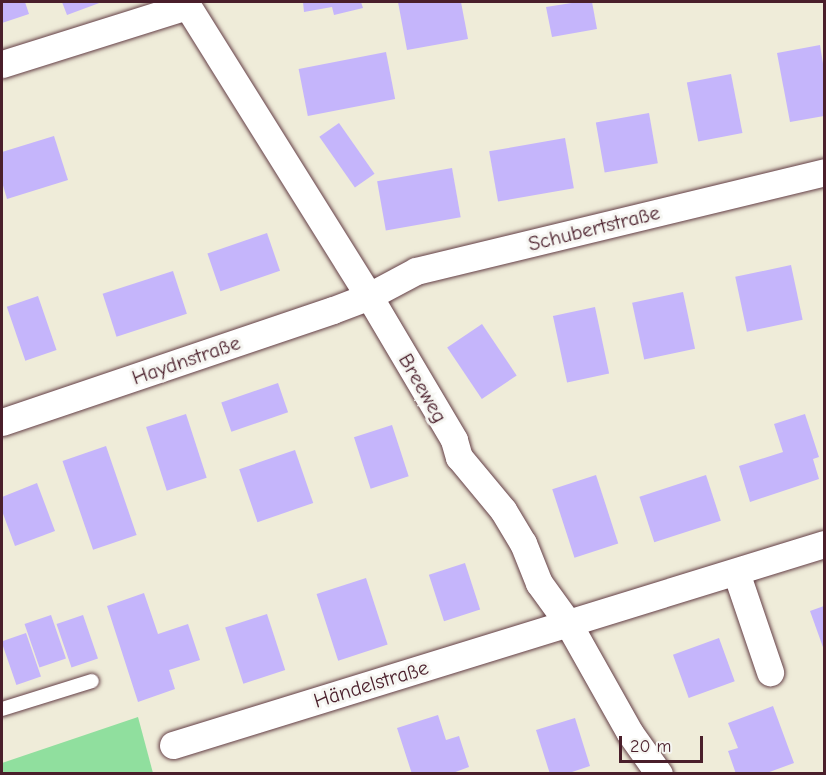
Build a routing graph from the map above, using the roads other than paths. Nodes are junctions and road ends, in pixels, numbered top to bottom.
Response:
1 (186, 4) edge
2 (2, 64) edge
3 (825, 172) edge
4 (369, 296) junction
5 (2, 422) edge
6 (825, 544) edge
7 (736, 572) junction
8 (568, 623) junction
9 (770, 672) dead end
10 (92, 681) dead end
11 (2, 709) edge
12 (173, 745) dead end
13 (659, 774) edge

1 - 2 street
1 - 4 street, Breeweg
3 - 4 street, Schubertstraße
4 - 5 street, Haydnstraße
4 - 8 street, Breeweg
6 - 7 street
7 - 8 street
7 - 9 street
8 - 12 street, Händelstraße
8 - 13 street, Breeweg
10 - 11 lane

